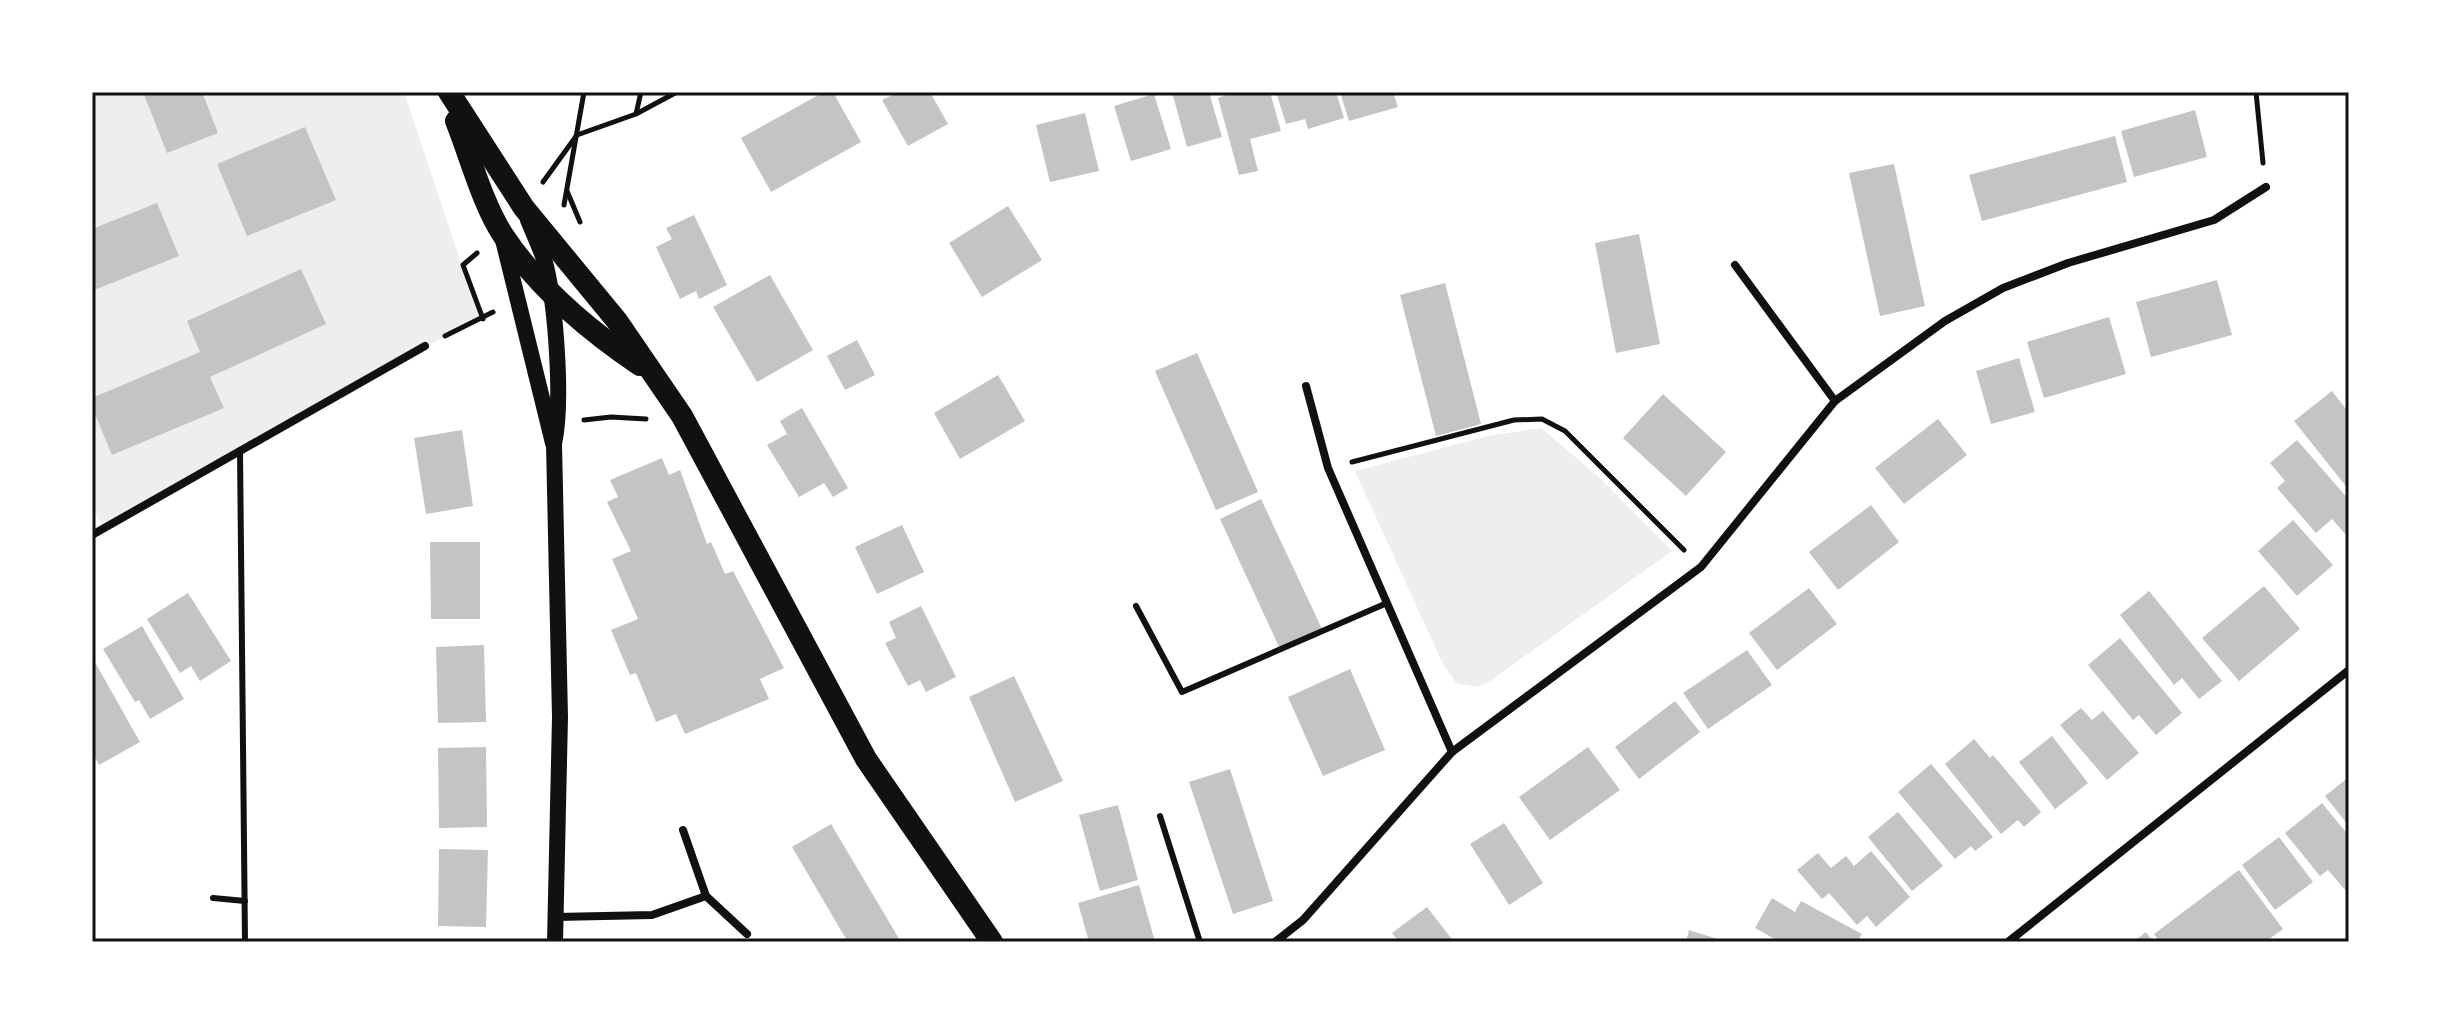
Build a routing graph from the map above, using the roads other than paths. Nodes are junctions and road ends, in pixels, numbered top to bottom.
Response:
1 (447, 92) edge
2 (2266, 187) road end
3 (524, 208) junction
4 (501, 233) junction
5 (1735, 265) dead end
6 (551, 294) junction
7 (425, 346) road end
8 (651, 373) junction
9 (1306, 386) dead end
10 (1835, 401) junction
11 (554, 444) junction
12 (240, 448) junction
13 (92, 535) edge
14 (1387, 603) junction
15 (1136, 606) dead end
16 (2349, 670) edge
17 (1452, 752) junction
18 (1160, 816) dead end
19 (683, 830) dead end
20 (706, 896) junction
21 (213, 898) dead end
22 (245, 901) junction
23 (556, 917) junction
24 (749, 938) edge
25 (245, 942) edge
26 (555, 942) edge
27 (992, 942) edge
28 (1200, 942) edge
29 (1275, 942) edge
30 (2008, 942) edge

1 - 3 highway
1 - 4 highway
2 - 10 street
3 - 6 main road
3 - 8 highway
4 - 6 highway
4 - 11 main road
5 - 10 street
6 - 8 highway
6 - 11 main road
7 - 12 street
8 - 27 highway
9 - 14 street
10 - 17 street
11 - 23 main road
12 - 13 street
12 - 22 lane
14 - 15 lane
14 - 17 street
16 - 30 street
17 - 29 street
18 - 28 lane
19 - 20 street
20 - 23 street
20 - 24 street
21 - 22 lane
22 - 25 lane
23 - 26 main road

